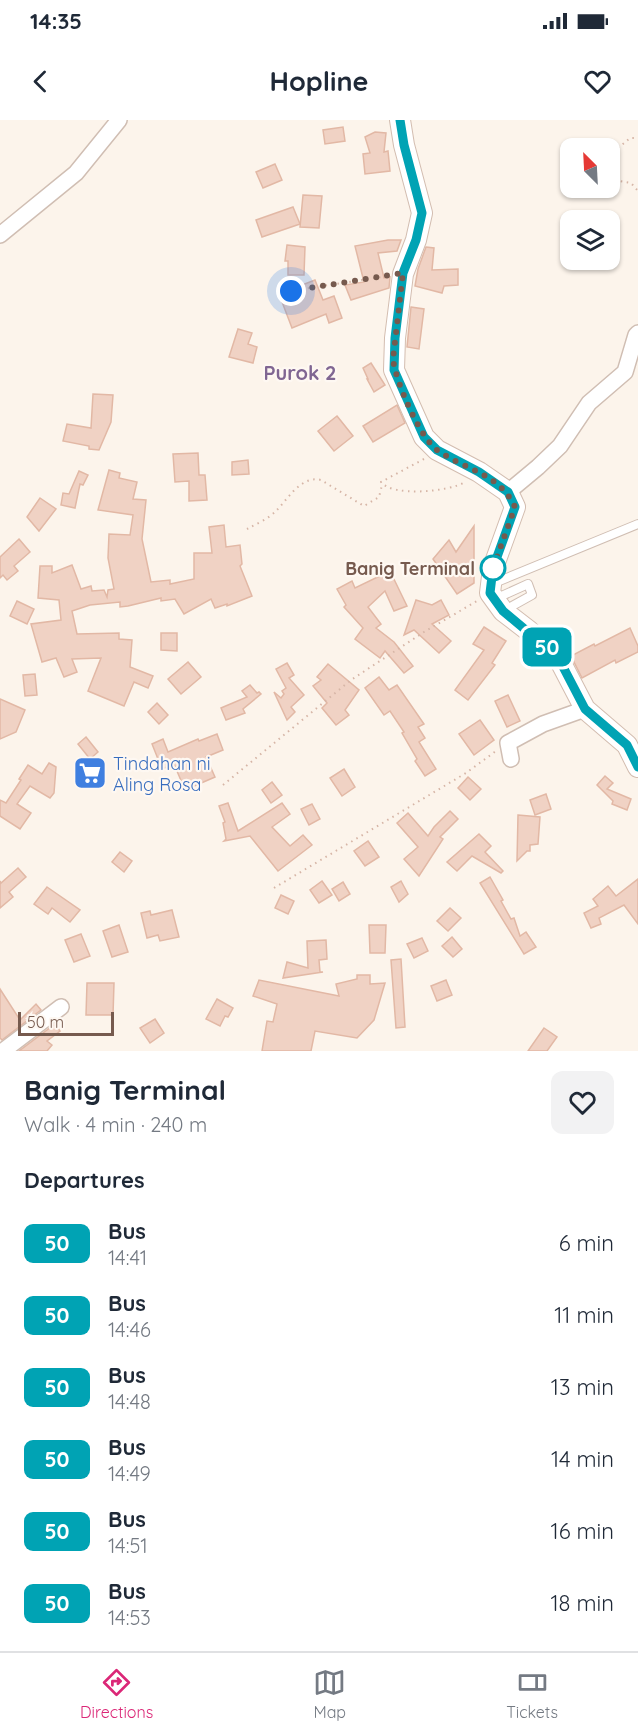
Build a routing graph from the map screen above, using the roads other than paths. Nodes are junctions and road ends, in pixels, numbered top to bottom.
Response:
1 (119, 120) edge
2 (400, 120) edge
3 (0, 235) edge
4 (638, 333) edge
5 (508, 492) junction
6 (638, 524) edge
7 (495, 597) junction
8 (585, 709) junction
9 (511, 759) dead end
10 (638, 767) edge
11 (61, 1007) dead end
12 (3, 1051) edge

1 - 3 street
2 - 5 main road
4 - 5 street
5 - 7 main road
6 - 7 lane
7 - 8 main road
8 - 9 street
8 - 10 main road
11 - 12 street

